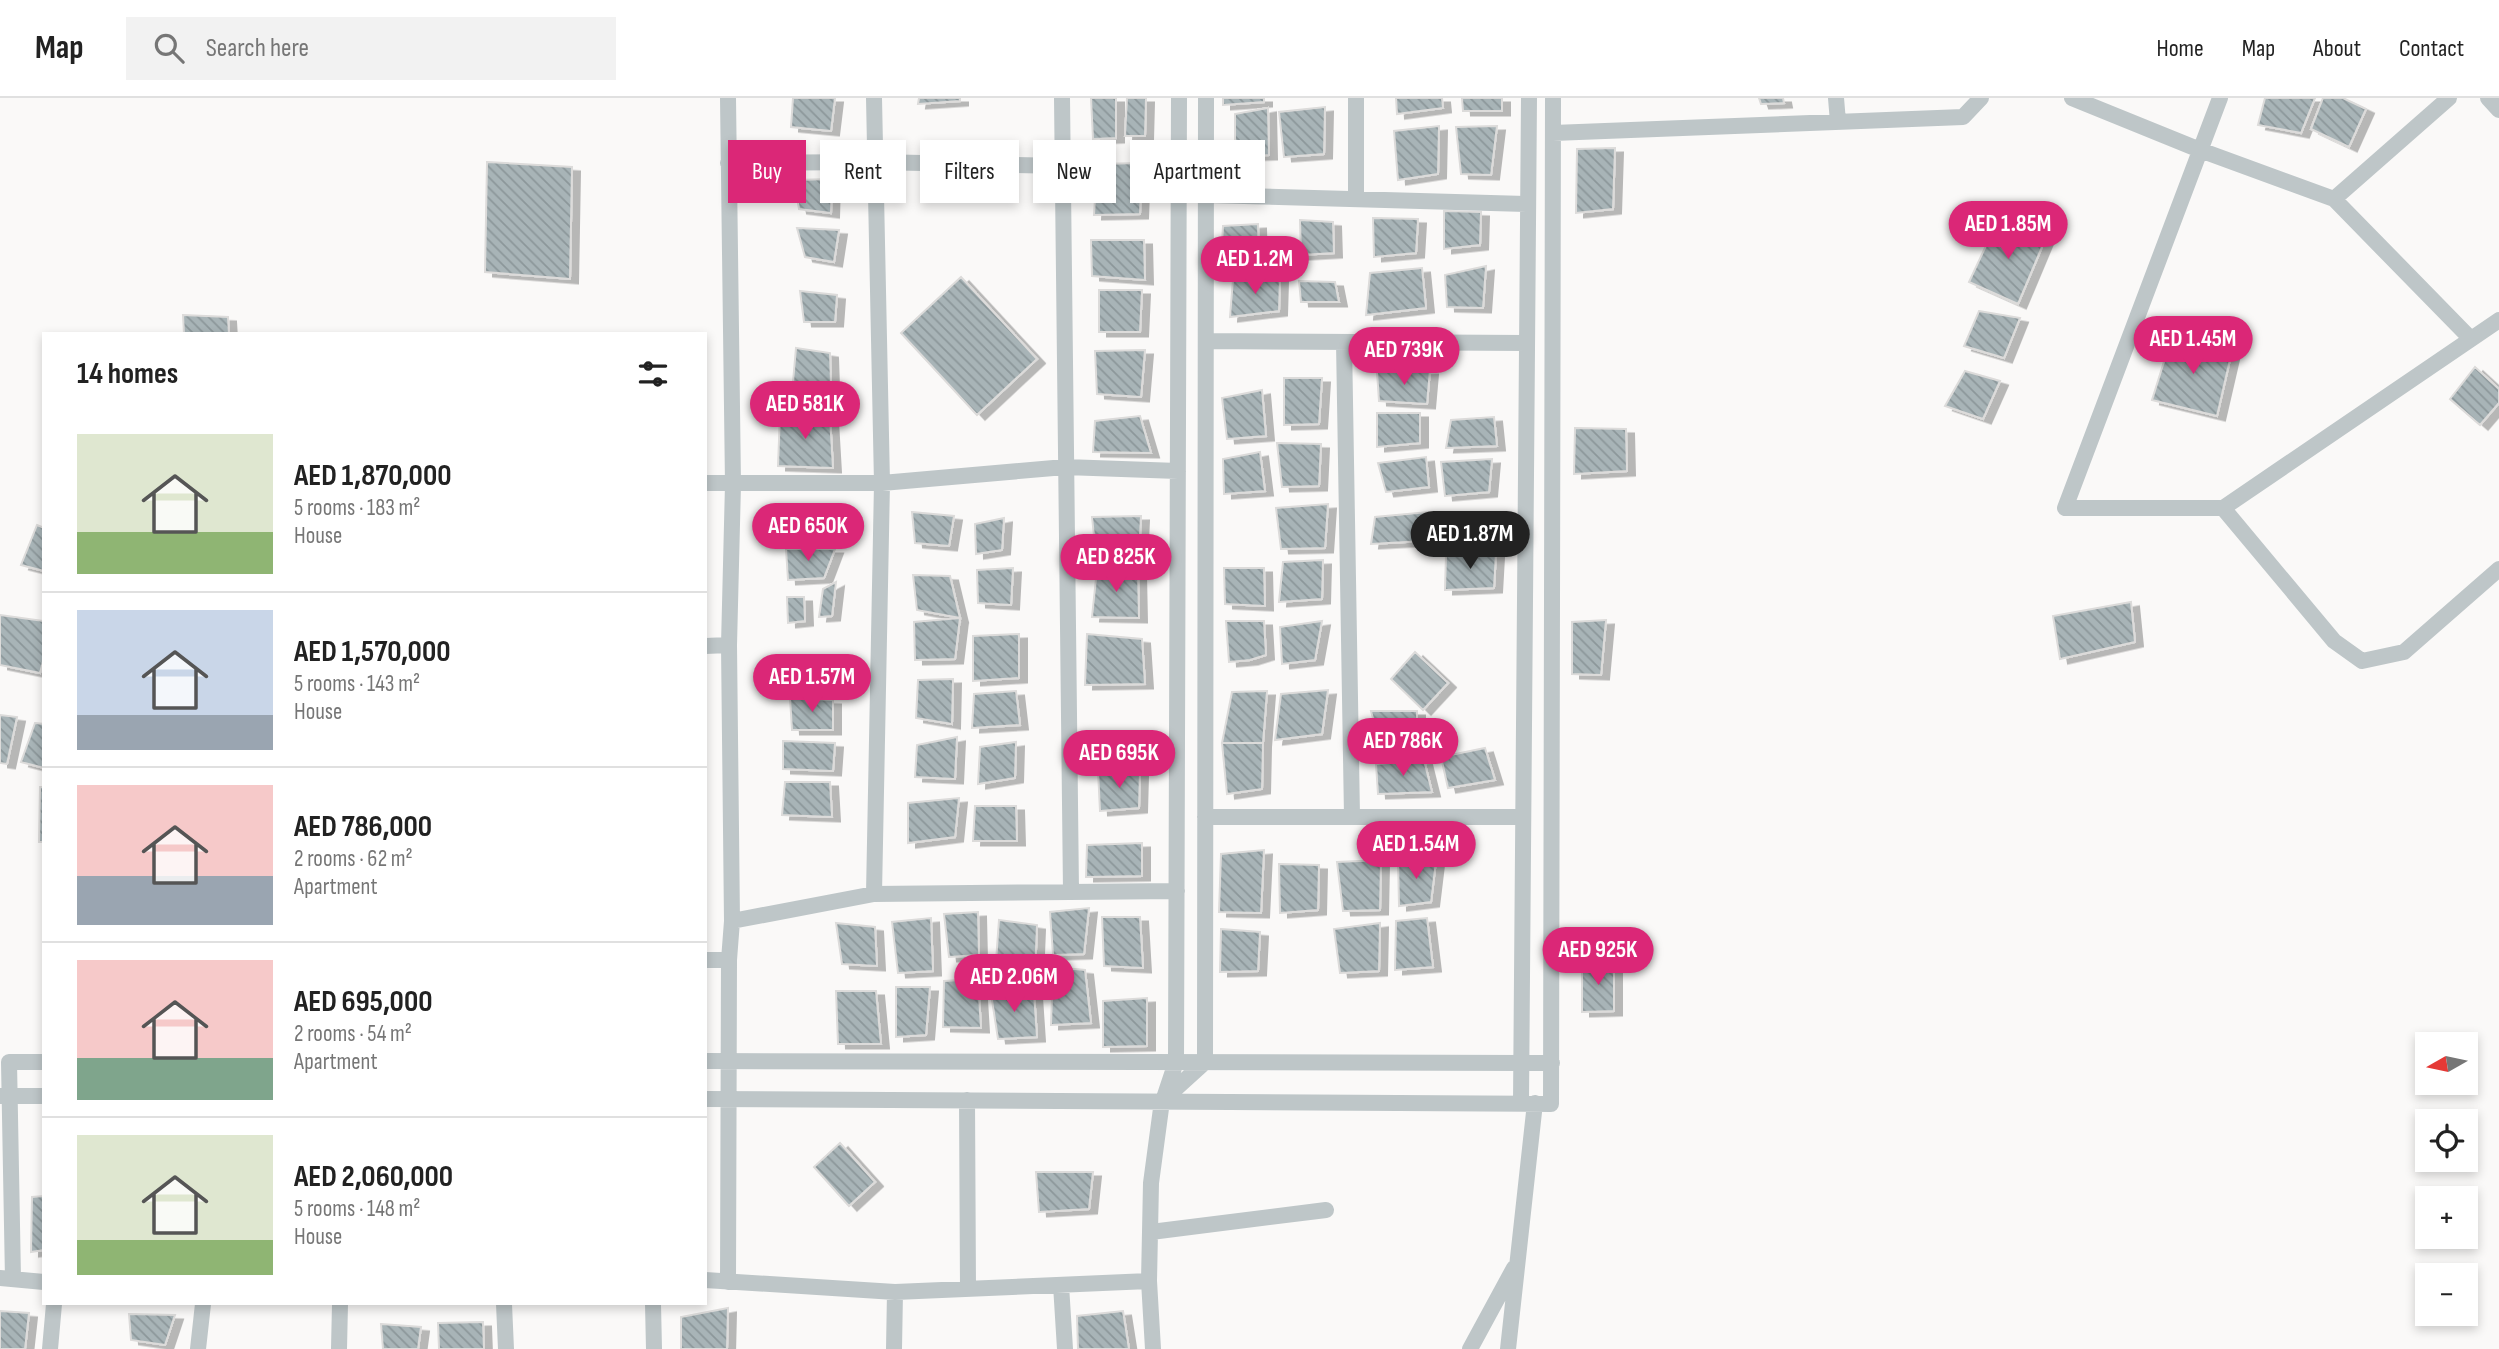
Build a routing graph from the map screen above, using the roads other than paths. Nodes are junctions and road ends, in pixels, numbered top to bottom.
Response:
1 (728, 98) edge
2 (874, 98) edge
3 (1062, 98) edge
4 (1179, 98) edge
5 (1206, 98) edge
6 (1356, 98) edge
7 (1529, 98) edge
8 (1553, 98) edge
9 (1836, 98) edge
10 (1980, 98) edge
11 (2072, 98) edge
12 (2220, 98) edge
13 (2449, 98) edge
14 (2488, 98) edge
15 (2499, 110) edge
16 (1838, 122) junction
17 (1553, 133) junction
18 (728, 140) edge
19 (874, 140) edge
20 (1062, 140) edge
21 (1206, 140) edge
22 (2200, 150) junction
23 (906, 163) edge
24 (1033, 165) edge
25 (1265, 196) edge
26 (1356, 198) junction
27 (2334, 199) junction
28 (729, 203) edge
29 (875, 203) edge
30 (1062, 203) edge
31 (1206, 203) edge
32 (1528, 204) junction
33 (2499, 320) edge
34 (2471, 339) junction
35 (1206, 341) junction
36 (1344, 342) junction
37 (1525, 343) junction
38 (1065, 467) junction
39 (1178, 471) junction
40 (707, 483) edge
41 (882, 483) junction
42 (733, 484) junction
43 (2222, 508) junction
44 (2499, 569) edge
45 (729, 645) junction
46 (707, 646) edge
47 (1352, 816) junction
48 (1205, 817) junction
49 (1522, 817) junction
50 (1071, 891) junction
51 (1177, 891) junction
52 (874, 894) junction
53 (732, 921) junction
54 (707, 960) edge
55 (729, 960) junction
56 (707, 1061) edge
57 (729, 1061) junction
58 (42, 1062) edge
59 (1177, 1062) junction
60 (1205, 1062) junction
61 (1521, 1062) junction
62 (1552, 1063) junction
63 (5, 1096) edge
64 (42, 1097) edge
65 (707, 1099) edge
66 (729, 1099) junction
67 (967, 1100) junction
68 (1163, 1101) junction
69 (1528, 1103) junction
70 (1326, 1210) dead end
71 (1151, 1232) junction
72 (1517, 1261) junction
73 (6, 1279) edge
74 (707, 1280) edge
75 (1149, 1281) junction
76 (42, 1282) edge
77 (728, 1282) junction
78 (1061, 1285) junction
79 (968, 1289) junction
80 (895, 1292) junction
81 (54, 1305) edge
82 (203, 1305) edge
83 (340, 1305) edge
84 (504, 1305) edge
85 (653, 1305) edge
86 (50, 1349) edge
87 (198, 1349) edge
88 (339, 1349) edge
89 (506, 1349) edge
90 (654, 1349) edge
91 (894, 1349) edge
92 (1065, 1349) edge
93 (1153, 1349) edge
94 (1469, 1349) edge
95 (1508, 1349) edge

1 - 18 street
2 - 19 street
3 - 20 street
4 - 39 street
5 - 21 street
6 - 26 street
7 - 32 street
8 - 17 street
9 - 16 street
10 - 16 street
11 - 22 street
12 - 22 street
13 - 27 street
14 - 15 street
16 - 17 street
17 - 62 street
22 - 27 street
22 - 43 street
23 - 24 street
25 - 26 street
26 - 32 street
27 - 34 street
28 - 42 street
29 - 41 street
30 - 38 street
31 - 35 street
32 - 37 street
33 - 34 street
34 - 43 street
35 - 36 street
35 - 48 street
36 - 37 street
36 - 47 street
37 - 49 street
38 - 39 street
38 - 41 street
38 - 50 street
39 - 51 street
40 - 42 street
41 - 42 street
41 - 52 street
42 - 45 street
43 - 44 street
45 - 46 street
45 - 53 street
47 - 48 street
47 - 49 street
48 - 60 street
49 - 61 street
50 - 51 street
50 - 52 street
51 - 59 street
52 - 53 street
53 - 55 street
54 - 55 street
55 - 57 street
56 - 57 street
57 - 59 street
57 - 66 street
58 - 63 street
59 - 60 street
59 - 68 street
60 - 61 street
60 - 68 street
61 - 62 street
61 - 69 street
62 - 69 street
63 - 64 street
63 - 73 street
65 - 66 street
66 - 67 street
66 - 77 street
67 - 68 street
67 - 79 street
68 - 69 street
68 - 71 street
69 - 72 street
70 - 71 street
71 - 75 street
72 - 94 street
72 - 95 street
73 - 76 street
74 - 77 street
75 - 78 street
75 - 93 street
77 - 80 street
78 - 79 street
78 - 92 street
79 - 80 street
80 - 91 street
81 - 86 street
82 - 87 street
83 - 88 street
84 - 89 street
85 - 90 street

